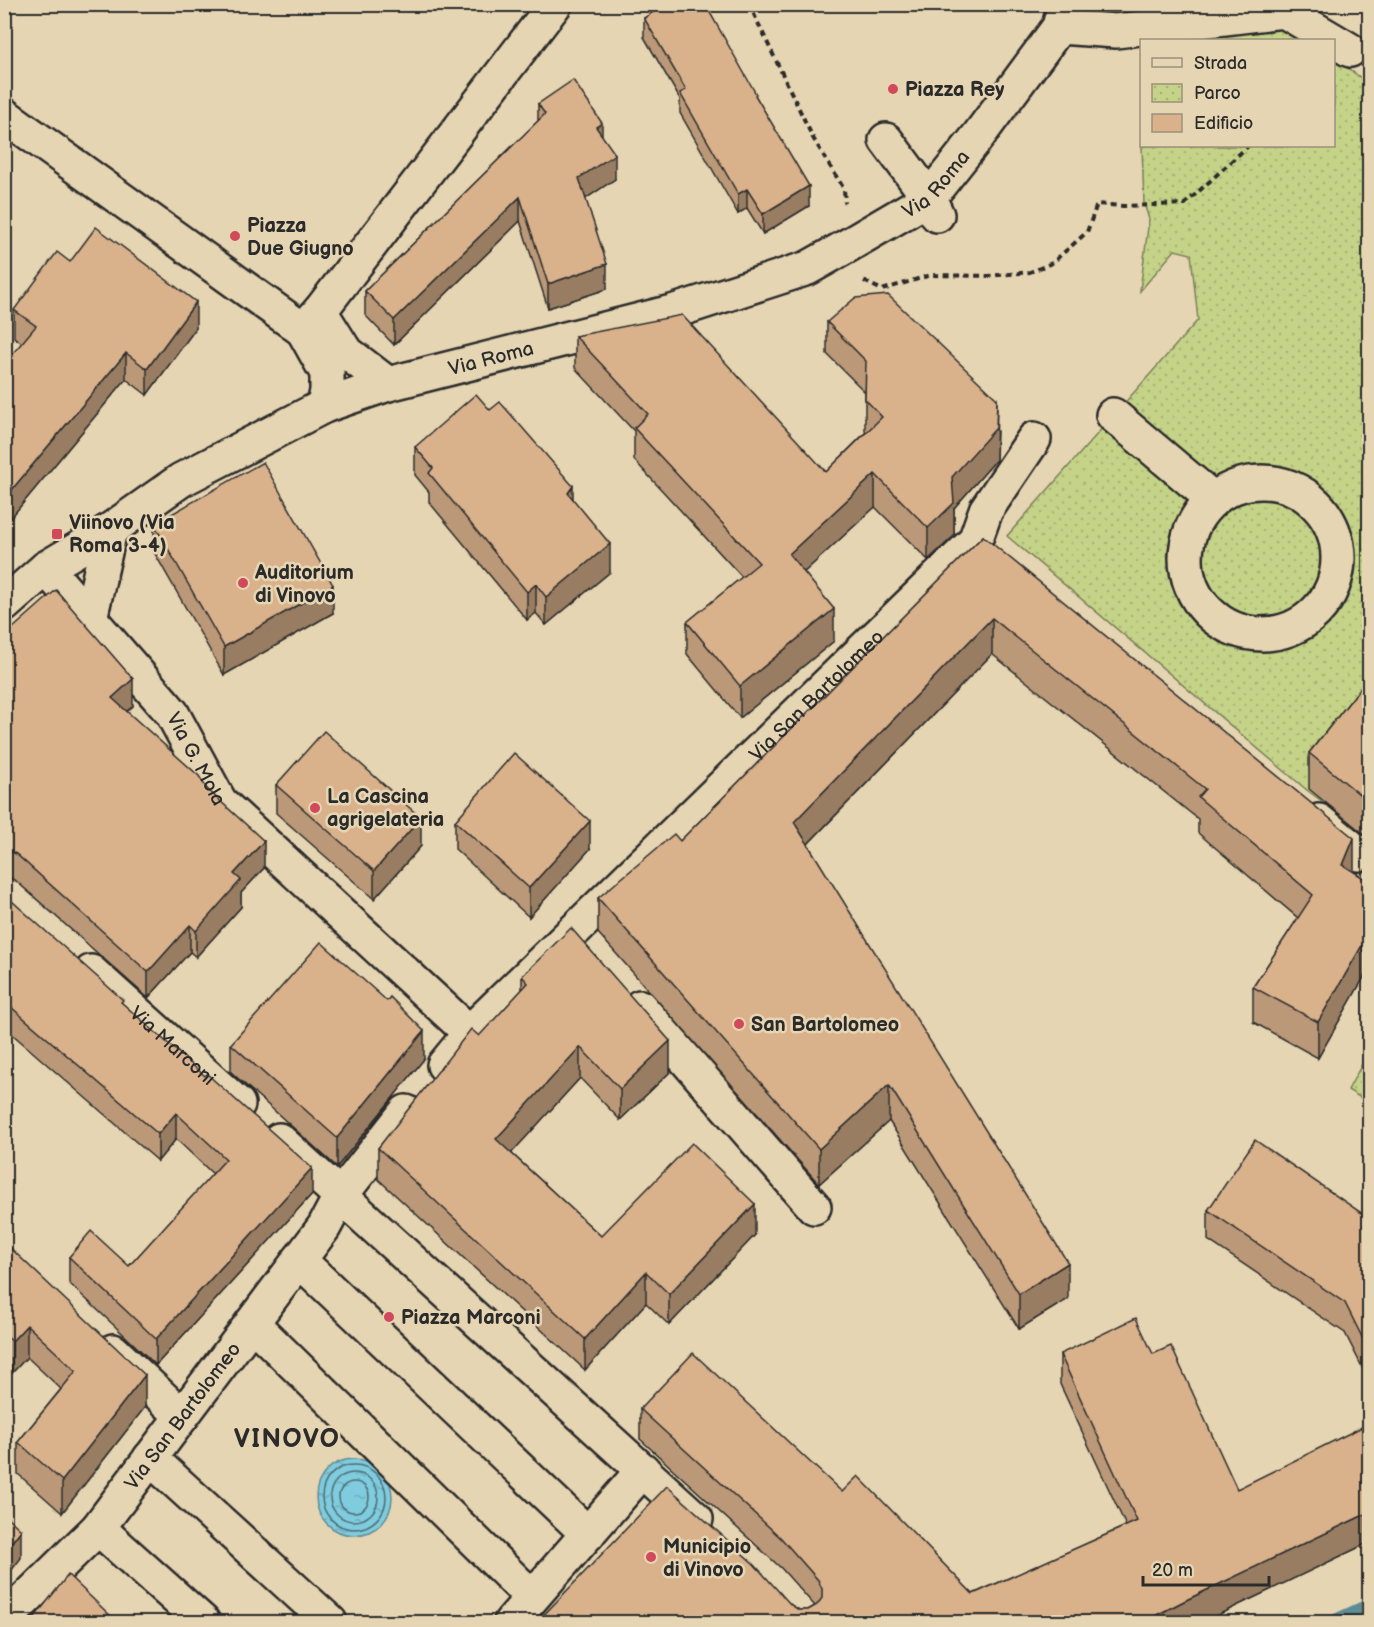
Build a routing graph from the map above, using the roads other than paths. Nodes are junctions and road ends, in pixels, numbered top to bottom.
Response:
1 (555, 4) edge
2 (1062, 16) edge
3 (1331, 39) edge
4 (1335, 41) edge
5 (1350, 50) dead end
6 (4, 115) edge
7 (886, 140) dead end
8 (933, 207) junction
9 (311, 321) junction
10 (388, 384) junction
11 (324, 406) junction
12 (1113, 415) dead end
13 (1034, 439) dead end
14 (1213, 499) junction
15 (110, 530) junction
16 (975, 541) junction
17 (1002, 563) edge
18 (46, 568) junction
19 (4, 605) edge
20 (90, 619) junction
21 (1295, 802) edge
22 (1359, 854) dead end
23 (572, 932) junction
24 (66, 950) edge
25 (596, 958) edge
26 (619, 985) edge
27 (469, 1032) junction
28 (341, 1195) junction
29 (814, 1207) dead end
30 (299, 1260) junction
31 (252, 1323) junction
32 (89, 1328) edge
33 (182, 1416) junction
34 (150, 1458) junction
35 (642, 1470) junction
36 (98, 1528) junction
37 (588, 1534) junction
38 (716, 1536) edge
39 (532, 1597) junction
40 (4, 1620) edge
41 (203, 1623) edge
42 (330, 1623) edge
43 (511, 1623) edge

1 - 9 street
2 - 3 street
2 - 8 street, Via Roma
4 - 5 street
6 - 9 street
7 - 8 street
8 - 10 street, Via Roma
9 - 10 street
9 - 11 street
10 - 11 street, Via Roma
11 - 15 street, Via Roma
12 - 14 street
13 - 16 street, Via San Bartolomeo
14 - 14 street
15 - 18 street, Via Roma
15 - 20 street
16 - 17 street
16 - 23 street, Via San Bartolomeo
18 - 19 street, Via Roma
18 - 20 street, Via G. Mola
20 - 27 street, Via G. Mola
21 - 22 street
23 - 25 street
23 - 27 street, Via San Bartolomeo
24 - 28 street, Via Marconi
26 - 29 street
27 - 28 street, Via San Bartolomeo
28 - 30 street, Via San Bartolomeo
28 - 35 street
30 - 31 street, Via San Bartolomeo
30 - 37 street
31 - 33 street, Via San Bartolomeo
31 - 39 street
32 - 33 street
33 - 34 street, Via San Bartolomeo
34 - 36 street, Via San Bartolomeo
34 - 42 street
35 - 37 street
35 - 38 street
36 - 40 street, Via San Bartolomeo
36 - 41 street
37 - 39 street
39 - 43 street

